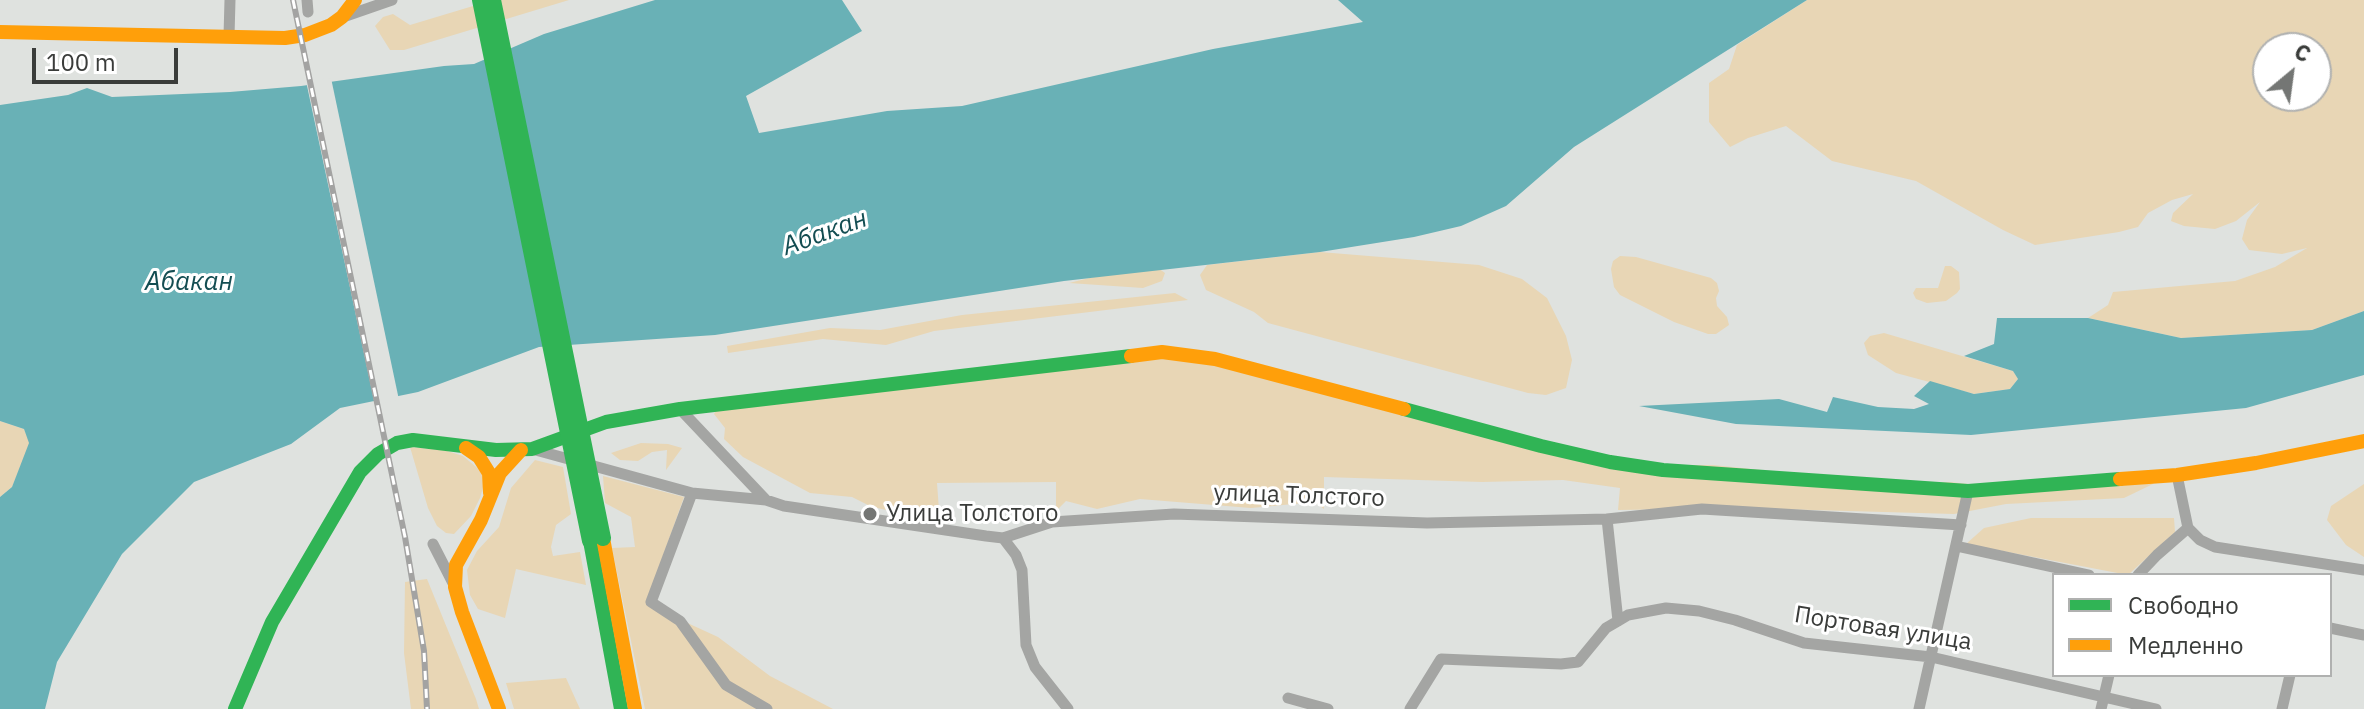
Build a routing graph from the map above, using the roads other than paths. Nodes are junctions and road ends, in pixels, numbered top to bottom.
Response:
1 (230, 0) edge
2 (355, 0) edge
3 (392, 0) edge
4 (480, 0) edge
5 (493, 0) edge
6 (342, 17) junction
7 (0, 32) edge
8 (229, 36) junction
9 (680, 409) junction
10 (2364, 441) edge
11 (464, 447) junction
12 (527, 450) junction
13 (2177, 475) junction
14 (1968, 491) junction
15 (692, 493) junction
16 (490, 497) junction
17 (766, 500) junction
18 (1607, 519) junction
19 (1961, 525) junction
20 (2188, 528) junction
21 (1003, 538) junction
22 (596, 540) junction
23 (433, 544) dead end
24 (1956, 546) junction
25 (2364, 570) edge
26 (2080, 573) edge
27 (2140, 573) edge
28 (455, 587) junction
29 (1618, 621) junction
30 (2332, 628) edge
31 (2364, 635) edge
32 (1931, 657) junction
33 (2108, 677) edge
34 (2290, 677) edge
35 (1288, 698) dead end
36 (2102, 703) edge
37 (235, 709) edge
38 (499, 709) edge
39 (621, 709) edge
40 (635, 709) edge
41 (767, 709) edge
42 (1068, 709) edge
43 (1328, 709) edge
44 (1410, 709) edge
45 (1919, 709) edge
46 (2156, 709) edge
47 (2282, 709) edge

1 - 8 street
2 - 6 street
3 - 6 street
4 - 22 street, bridge
5 - 22 street, bridge
6 - 8 street
7 - 8 street
9 - 12 street
9 - 14 street
9 - 17 street
10 - 13 street
11 - 12 street
11 - 16 street
11 - 37 street
12 - 15 street, улица Толстого
12 - 16 street
13 - 14 street
13 - 20 street
14 - 19 street
15 - 17 street, улица Толстого
15 - 41 street
16 - 28 street
17 - 21 street, улица Толстого
18 - 19 street, улица Толстого
18 - 21 street, улица Толстого
18 - 29 street
19 - 24 street
20 - 25 street
20 - 27 street
21 - 42 street
22 - 39 street
22 - 40 street
23 - 28 street
24 - 26 street
24 - 32 street
28 - 38 street
29 - 32 street, Портовая улица
29 - 44 street, Портовая улица
30 - 31 street
32 - 36 street, Портовая улица
32 - 45 street
33 - 36 street
34 - 47 street
35 - 43 street
36 - 46 street, Портовая улица

